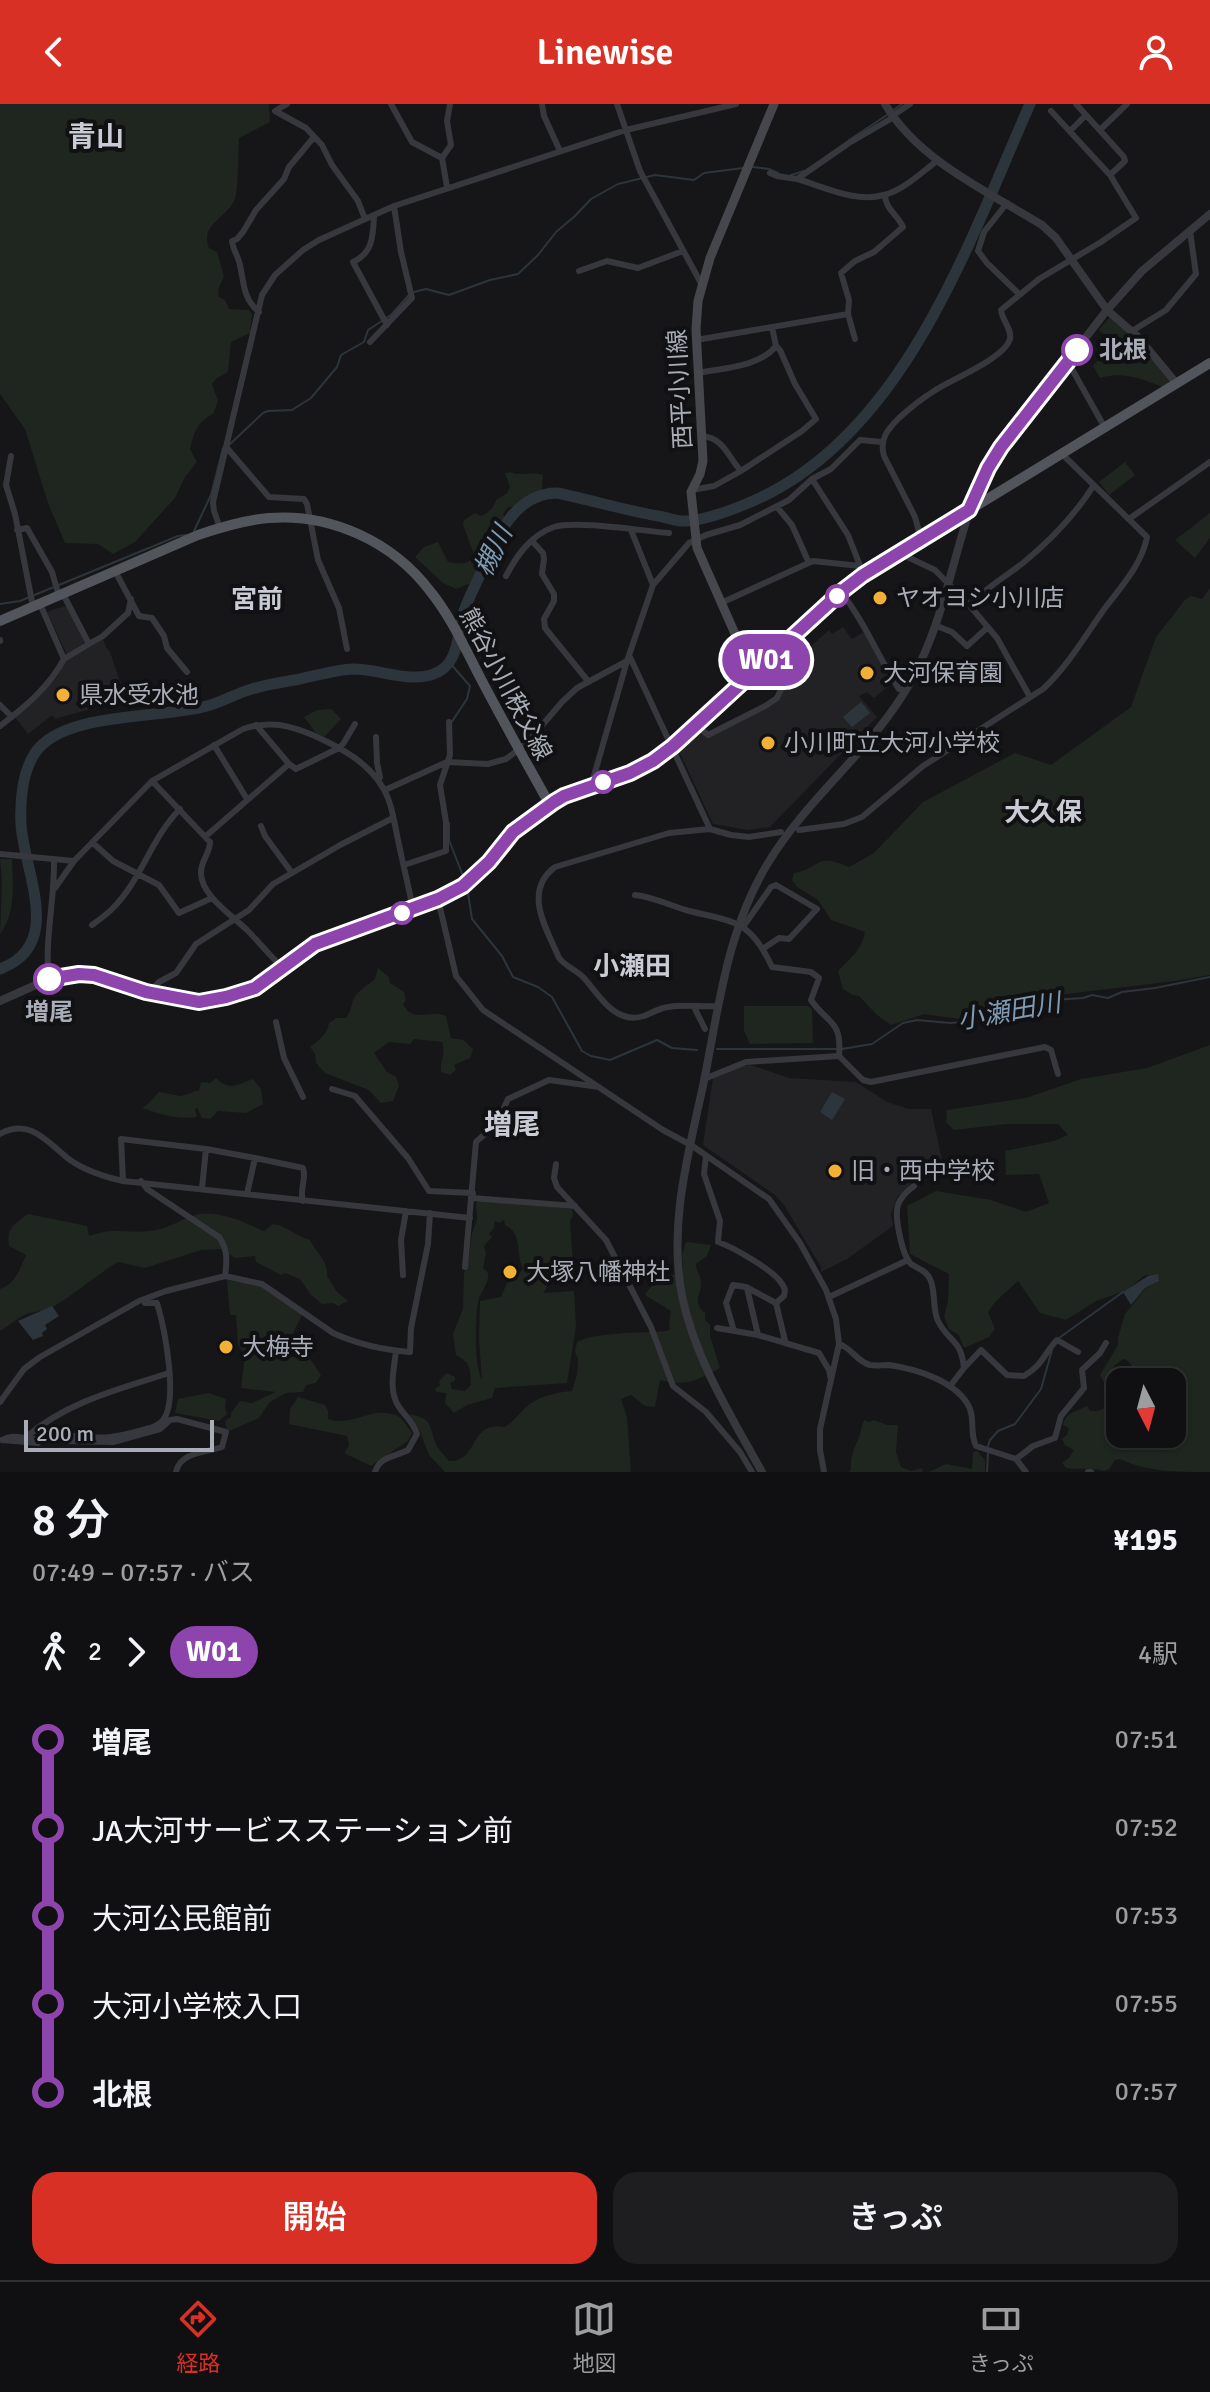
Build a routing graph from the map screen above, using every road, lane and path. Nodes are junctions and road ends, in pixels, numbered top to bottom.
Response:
1 (287, 104) edge
2 (391, 104) edge
3 (450, 104) edge
4 (542, 104) edge
5 (617, 104) edge
6 (736, 104) edge
7 (885, 104) edge
8 (910, 104) edge
9 (1076, 104) edge
10 (1127, 104) edge
11 (770, 105) edge
12 (1051, 111) dead end
13 (1086, 115) junction
14 (893, 116) junction
15 (626, 130) junction
16 (1100, 130) junction
17 (1070, 131) junction
18 (314, 137) junction
19 (560, 151) junction
20 (442, 158) junction
21 (938, 160) junction
22 (770, 173) dead end
23 (1110, 175) junction
24 (797, 179) junction
25 (447, 187) junction
26 (885, 195) junction
27 (1004, 202) junction
28 (394, 206) junction
29 (1210, 214) edge
30 (374, 216) junction
31 (365, 219) junction
32 (1190, 231) junction
33 (683, 251) junction
34 (1071, 259) junction
35 (579, 271) dead end
36 (702, 285) junction
37 (1019, 294) junction
38 (1107, 310) junction
39 (259, 312) junction
40 (848, 314) junction
41 (387, 325) junction
42 (772, 327) junction
43 (1132, 331) junction
44 (855, 339) dead end
45 (696, 340) junction
46 (370, 342) dead end
47 (776, 346) junction
48 (1068, 362) junction
49 (1210, 363) edge
50 (698, 373) junction
51 (1177, 384) junction
52 (1105, 428) junction
53 (702, 436) junction
54 (882, 442) junction
55 (227, 448) junction
56 (1062, 454) junction
57 (11, 456) dead end
58 (1210, 462) edge
59 (741, 471) junction
60 (3, 479) edge
61 (812, 479) junction
62 (1094, 485) junction
63 (691, 492) junction
64 (777, 507) junction
65 (969, 510) junction
66 (1129, 519) junction
67 (311, 520) junction
68 (220, 528) junction
69 (17, 530) junction
70 (631, 530) junction
71 (669, 533) dead end
72 (694, 537) junction
73 (921, 539) junction
74 (532, 541) junction
75 (899, 553) junction
76 (809, 563) junction
77 (115, 571) junction
78 (862, 571) junction
79 (506, 576) dead end
80 (653, 585) junction
81 (950, 585) junction
82 (841, 592) junction
83 (60, 594) junction
84 (131, 599) junction
85 (721, 603) junction
86 (36, 605) junction
87 (970, 606) junction
88 (0, 621) edge
89 (937, 626) junction
90 (988, 627) junction
91 (793, 636) junction
92 (89, 644) junction
93 (347, 649) dead end
94 (628, 658) junction
95 (64, 659) junction
96 (759, 667) junction
97 (187, 672) dead end
98 (588, 681) junction
99 (906, 690) junction
100 (1030, 697) junction
101 (0, 705) edge
102 (12, 717) junction
103 (449, 722) dead end
104 (355, 724) dead end
105 (256, 725) junction
106 (695, 725) junction
107 (0, 726) edge
108 (376, 737) dead end
109 (214, 745) junction
110 (673, 746) junction
111 (339, 748) junction
112 (519, 750) junction
113 (447, 762) junction
114 (289, 764) junction
115 (378, 780) junction
116 (152, 781) junction
117 (591, 786) junction
118 (385, 790) junction
119 (247, 799) junction
120 (550, 805) junction
121 (180, 809) junction
122 (393, 818) junction
123 (261, 826) dead end
124 (710, 829) junction
125 (799, 830) dead end
126 (781, 832) dead end
127 (206, 836) junction
128 (93, 843) junction
129 (0, 854) edge
130 (54, 860) junction
131 (74, 861) junction
132 (404, 865) junction
133 (292, 873) junction
134 (137, 875) junction
135 (55, 888) junction
136 (635, 895) dead end
137 (212, 898) junction
138 (438, 899) junction
139 (413, 909) junction
140 (235, 920) junction
141 (92, 925) dead end
142 (741, 925) junction
143 (764, 948) junction
144 (283, 968) junction
145 (49, 979) junction
146 (149, 992) junction
147 (0, 1001) edge
148 (719, 1006) junction
149 (694, 1007) junction
150 (276, 1022) dead end
151 (705, 1029) dead end
152 (839, 1056) junction
153 (1058, 1074) dead end
154 (704, 1079) junction
155 (600, 1087) junction
156 (332, 1089) dead end
157 (303, 1097) dead end
158 (0, 1134) edge
159 (691, 1145) junction
160 (206, 1149) junction
161 (706, 1156) junction
162 (255, 1158) junction
163 (556, 1164) dead end
164 (123, 1181) junction
165 (141, 1181) junction
166 (914, 1186) dead end
167 (202, 1188) junction
168 (247, 1194) junction
169 (472, 1195) junction
170 (303, 1201) junction
171 (575, 1206) junction
172 (406, 1211) junction
173 (430, 1213) junction
174 (470, 1218) junction
175 (908, 1260) junction
176 (465, 1267) dead end
177 (421, 1271) junction
178 (225, 1276) junction
179 (746, 1287) junction
180 (829, 1297) junction
181 (139, 1301) junction
182 (776, 1303) junction
183 (717, 1328) dead end
184 (734, 1331) junction
185 (758, 1335) junction
186 (785, 1341) junction
187 (1106, 1343) dead end
188 (839, 1344) junction
189 (396, 1351) junction
190 (1078, 1352) dead end
191 (964, 1368) junction
192 (169, 1373) junction
193 (831, 1384) junction
194 (951, 1385) junction
195 (1, 1400) edge
196 (25, 1438) junction
197 (1, 1440) edge
198 (1016, 1459) junction
199 (176, 1472) edge
200 (375, 1472) edge
201 (752, 1472) edge
202 (762, 1472) edge
203 (824, 1472) edge
204 (1026, 1472) edge

1 - 18 street
2 - 20 street
3 - 20 street
4 - 19 street
5 - 15 street
6 - 15 street
7 - 14 street
8 - 14 street
9 - 13 street
10 - 16 street
11 - 36 main road, 西平小川線
12 - 17 street
13 - 16 street
13 - 17 street
14 - 21 street
14 - 24 street
15 - 19 street
15 - 33 street
16 - 23 street
17 - 23 street
18 - 31 street
18 - 39 street
19 - 25 street
20 - 25 street
21 - 26 street
21 - 27 street
22 - 24 street
23 - 34 street
24 - 26 street
25 - 28 street
26 - 40 street
27 - 34 street
27 - 37 street
28 - 30 street
28 - 41 street
29 - 32 street
30 - 31 street
30 - 41 street
31 - 39 street
32 - 38 street
32 - 43 street
33 - 35 street
33 - 36 street
34 - 37 street
34 - 38 street
36 - 45 main road, 西平小川線
37 - 54 street
38 - 43 street
38 - 48 street
39 - 55 street
40 - 42 street
40 - 44 street
41 - 46 street
42 - 45 street
42 - 47 street
43 - 51 street
45 - 50 main road, 西平小川線
47 - 50 street
47 - 59 street
48 - 52 street
48 - 65 street
49 - 51 main road
50 - 53 main road, 西平小川線
51 - 52 main road
52 - 56 main road
53 - 59 street
53 - 63 main road, 西平小川線
54 - 61 street
54 - 73 street
55 - 67 street
55 - 68 street
56 - 62 street
56 - 65 main road
57 - 60 street
58 - 66 street
59 - 63 street
60 - 69 street
61 - 64 street
61 - 78 street
62 - 66 street
62 - 87 street
63 - 72 main road, 西平小川線
64 - 72 street
64 - 76 street
65 - 73 main road
65 - 81 street
66 - 100 street
67 - 68 main road, 熊谷小川秩父線
67 - 93 street
67 - 112 main road, 熊谷小川秩父線
68 - 77 main road, 熊谷小川秩父線
69 - 83 street
69 - 86 street
70 - 71 street
70 - 74 street
70 - 80 street
72 - 80 street
72 - 85 main road, 西平小川線
73 - 75 main road
74 - 79 street
74 - 98 street
75 - 78 main road
75 - 81 street
76 - 78 street
76 - 85 street
77 - 83 main road, 熊谷小川秩父線
77 - 84 street
78 - 82 main road
80 - 94 street
81 - 87 street
81 - 89 street
82 - 91 main road
82 - 99 street
83 - 86 main road, 熊谷小川秩父線
83 - 92 street
84 - 92 street
84 - 97 street
85 - 96 main road, 西平小川線
86 - 88 main road, 熊谷小川秩父線
86 - 95 street
87 - 90 street
89 - 90 street
89 - 99 street
90 - 100 street
91 - 96 main road
91 - 106 street
92 - 95 street
94 - 98 street
94 - 110 street
94 - 117 street
95 - 102 street
96 - 106 main road
98 - 112 street
99 - 142 street
100 - 125 street
101 - 102 street
102 - 107 street
103 - 113 street
104 - 111 street
105 - 109 street
105 - 111 street
105 - 114 street
106 - 110 main road
108 - 115 street
109 - 116 street
109 - 119 street
110 - 117 main road
110 - 124 street
111 - 114 street
111 - 115 street
112 - 113 street
112 - 120 main road, 熊谷小川秩父線
113 - 118 street
113 - 132 street
114 - 119 street
115 - 118 street
116 - 121 street
116 - 128 street
117 - 120 main road
118 - 122 street
119 - 127 street
120 - 138 street
121 - 127 street
121 - 134 street
122 - 132 street
122 - 133 street
123 - 133 street
124 - 126 street
124 - 149 street
127 - 137 street
128 - 131 street
128 - 134 street
129 - 130 street
130 - 131 street
130 - 135 street
131 - 135 street
132 - 139 street
133 - 140 street
134 - 137 street
134 - 141 street
135 - 145 street
136 - 142 street
137 - 140 street
138 - 139 street
138 - 155 street
139 - 144 street
140 - 144 street
140 - 146 street
142 - 143 street
142 - 143 street
142 - 148 street
143 - 152 street
144 - 146 street
145 - 146 street
145 - 147 street
148 - 149 street
148 - 154 street
149 - 151 street
150 - 157 street
152 - 153 street
152 - 154 street
154 - 159 street
155 - 159 street
155 - 169 street
156 - 169 street
158 - 164 street
159 - 161 street
159 - 202 street
160 - 162 street
160 - 164 street
160 - 167 street
161 - 180 street
161 - 182 street
162 - 168 street
162 - 170 street
163 - 171 street
164 - 165 street
165 - 167 street
165 - 178 street
166 - 175 street
167 - 168 street
168 - 170 street
169 - 171 street
169 - 174 street
170 - 172 street
171 - 201 street
172 - 173 street
172 - 177 street
173 - 174 street
173 - 177 street
174 - 176 street
175 - 180 street
175 - 191 street
177 - 189 street
178 - 181 street
178 - 189 street
179 - 182 street
179 - 184 street
179 - 185 street
180 - 188 street
181 - 192 street
181 - 195 street
182 - 186 street
183 - 184 street
184 - 185 street
185 - 186 street
186 - 193 street
187 - 198 street
188 - 193 street
188 - 194 street
189 - 200 street
190 - 191 street
191 - 194 street
192 - 196 street
192 - 196 street
193 - 203 street
194 - 198 street
196 - 197 street
197 - 199 street
198 - 204 street

